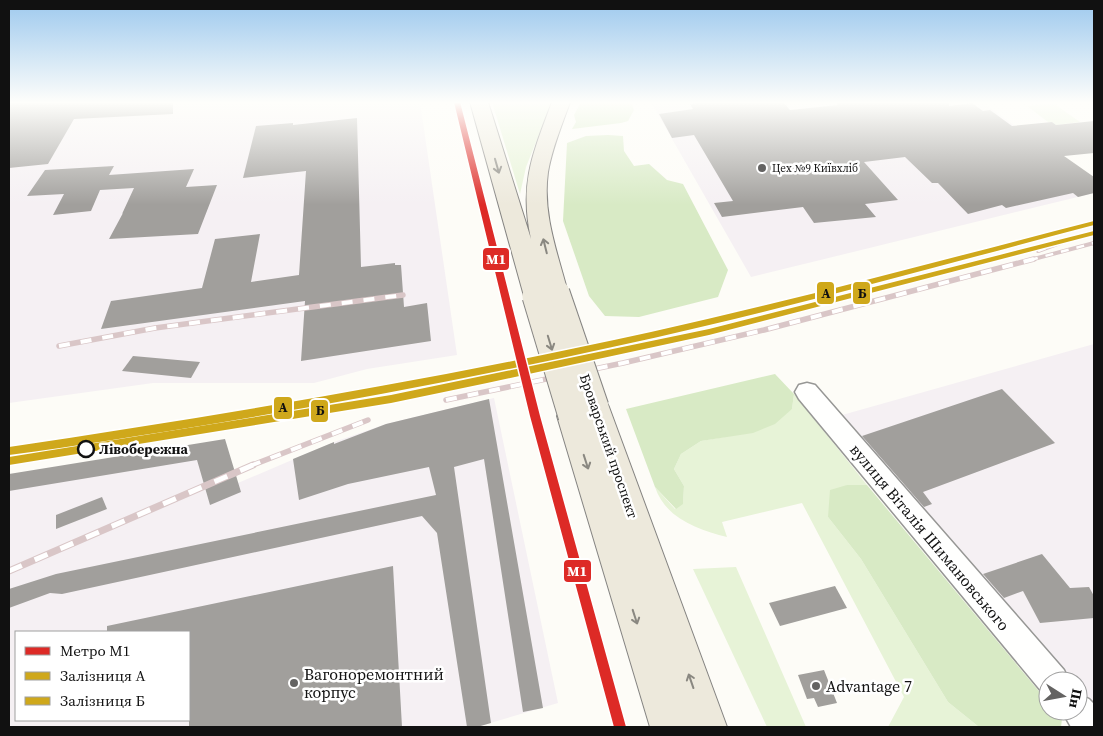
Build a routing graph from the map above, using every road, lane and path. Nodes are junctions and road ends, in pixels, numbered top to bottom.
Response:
1 (491, 136) edge
2 (550, 136) edge
3 (546, 294) junction
4 (807, 392) dead end
5 (583, 411) junction
6 (1044, 671) edge
7 (670, 727) edge
8 (707, 727) edge

1 -> 3 main road, Броварський проспект
3 -> 2 main road, Броварський проспект
3 - 5 main road, Броварський проспект, bridge
4 - 6 street, вулиця Віталія Шимановського
5 -> 7 main road, Броварський проспект
8 -> 5 main road, Броварський проспект

